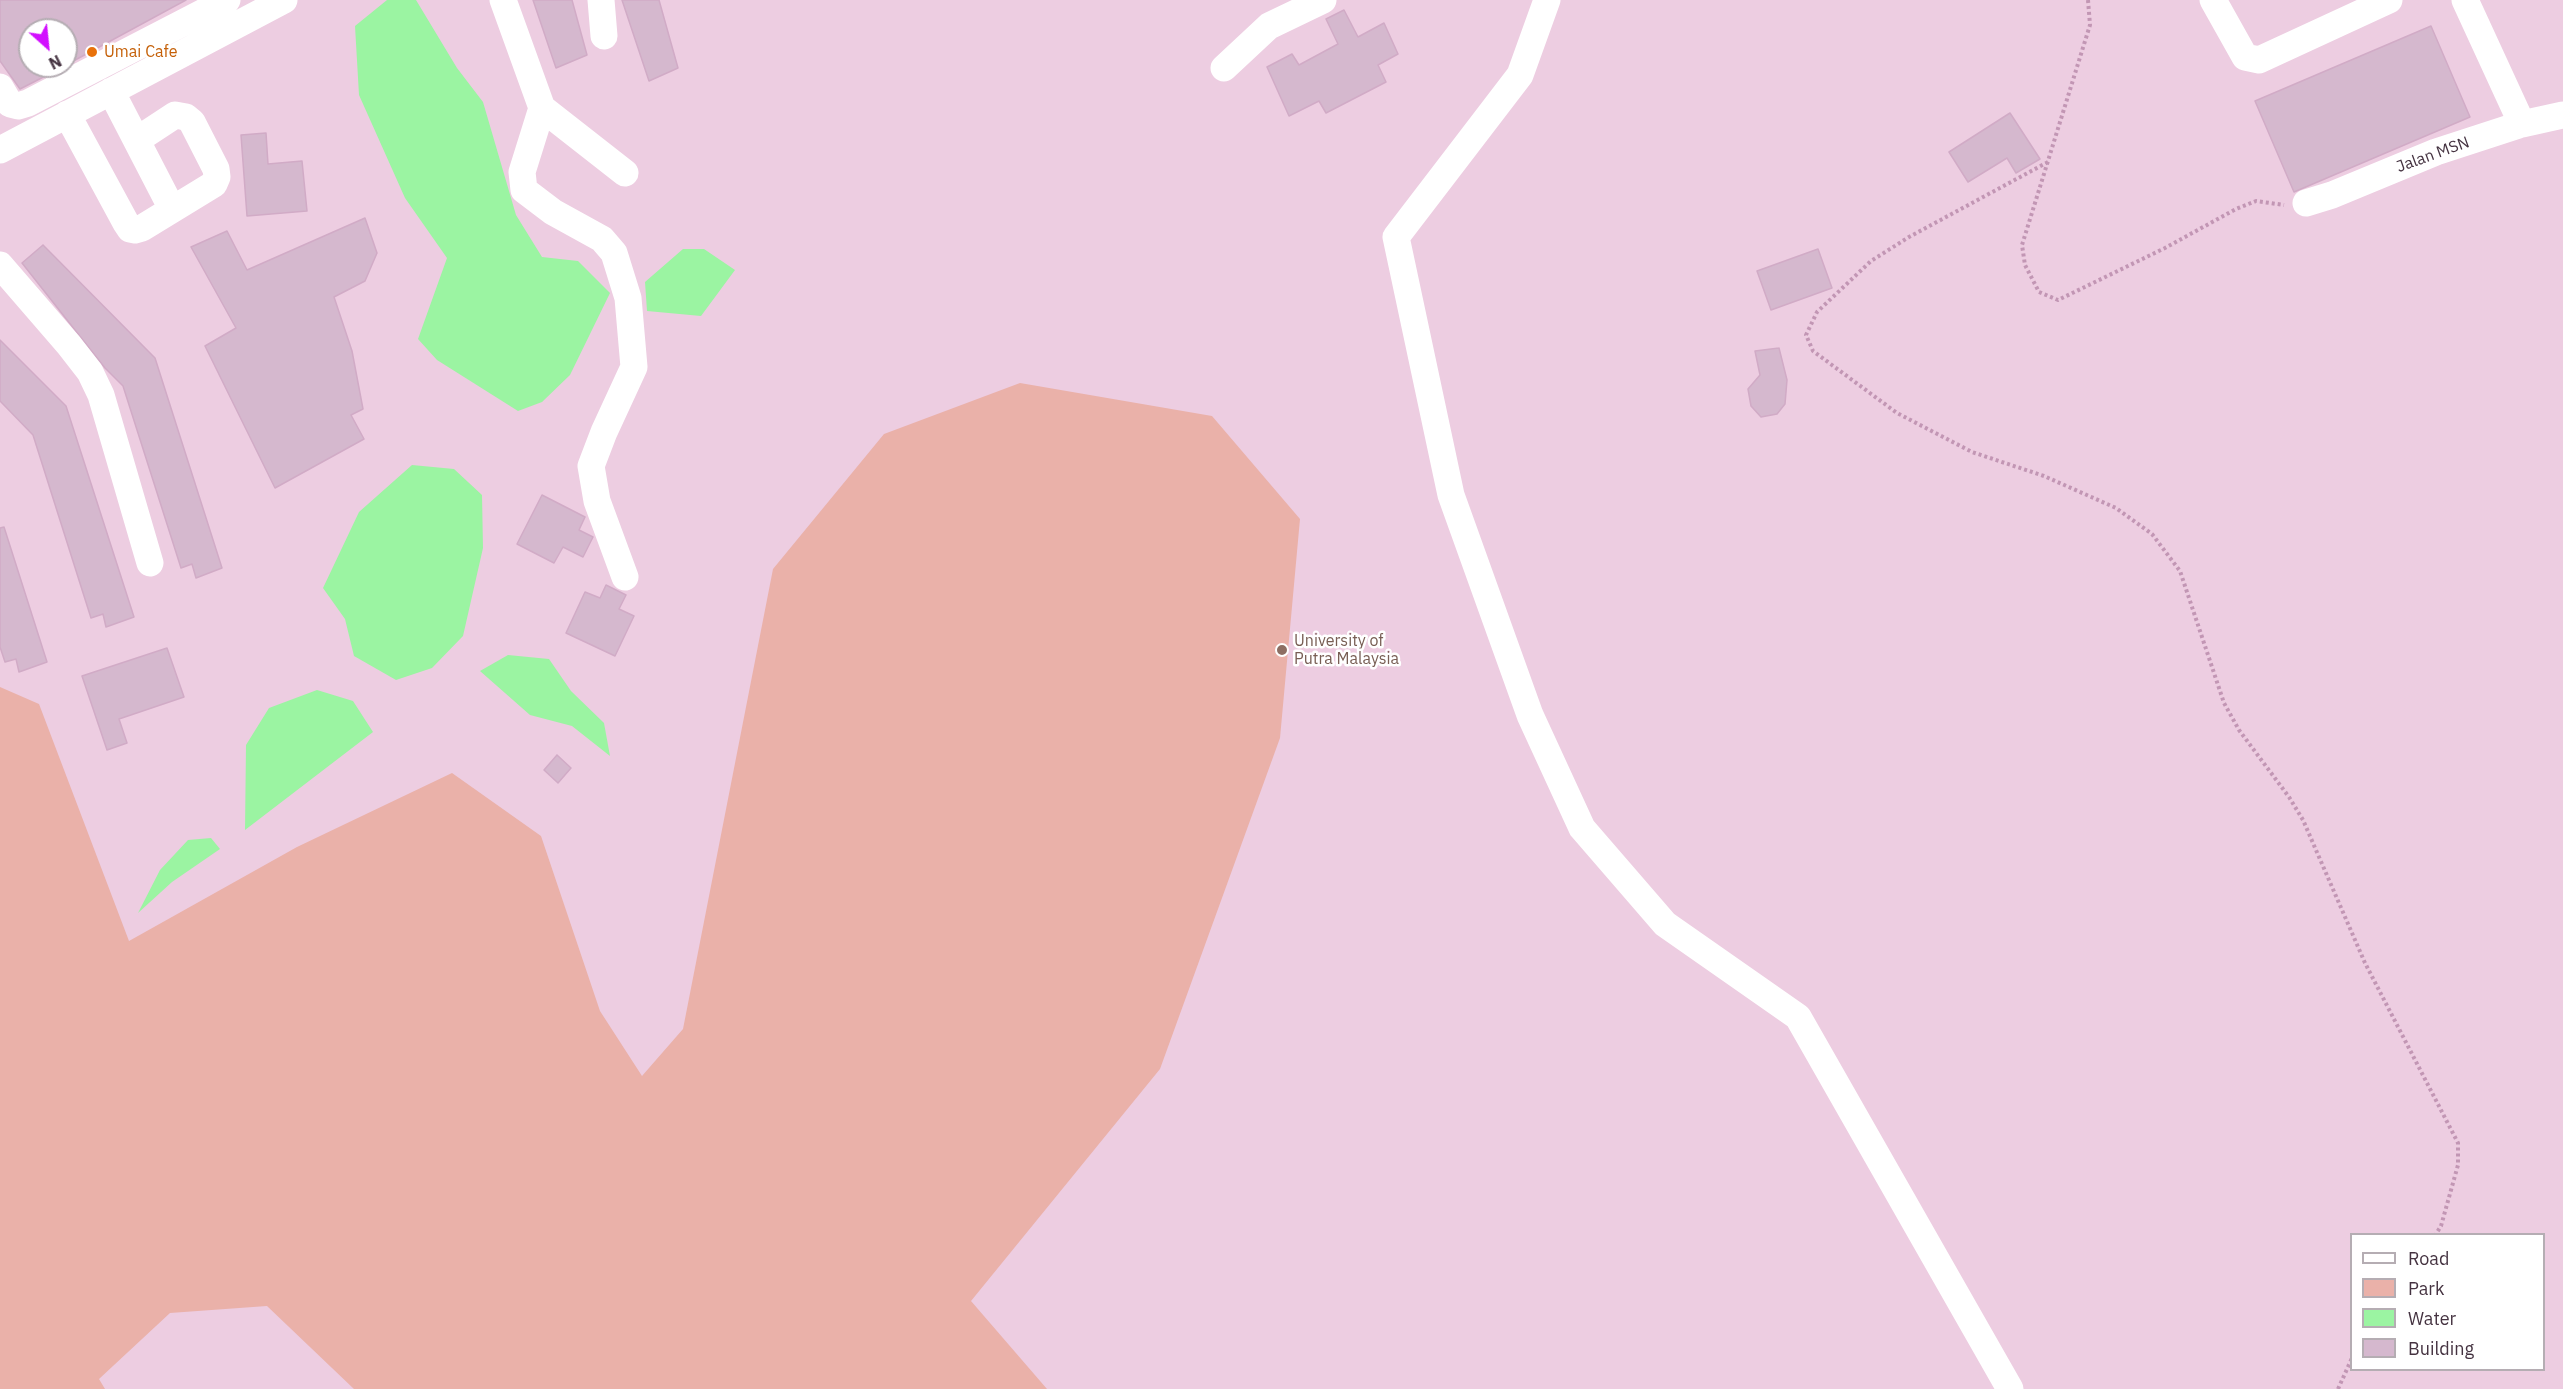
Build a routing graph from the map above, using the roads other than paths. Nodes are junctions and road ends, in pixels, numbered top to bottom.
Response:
1 (227, 0) edge
2 (503, 0) edge
3 (601, 0) edge
4 (1323, 0) edge
5 (1547, 0) edge
6 (2213, 0) edge
7 (2389, 0) edge
8 (2465, 0) edge
9 (274, 2) edge
10 (604, 36) dead end
11 (1224, 68) dead end
12 (111, 91) junction
13 (3, 100) edge
14 (542, 108) junction
15 (67, 114) junction
16 (2563, 115) edge
17 (2522, 124) junction
18 (137, 140) junction
19 (0, 150) edge
20 (625, 173) dead end
21 (2306, 203) road end
22 (172, 209) junction
23 (0, 265) edge
24 (150, 562) dead end
25 (624, 577) dead end
26 (2010, 1389) edge

1 - 13 street
2 - 14 street
3 - 10 street
4 - 11 street
5 - 26 street
6 - 7 street
8 - 17 street
9 - 12 street
12 - 15 street
12 - 18 street
14 - 20 street
14 - 25 street
15 - 19 street
15 - 22 street
16 - 17 street, Jalan MSN
17 - 21 street, Jalan MSN
18 - 22 street
18 - 22 street
23 - 24 street

